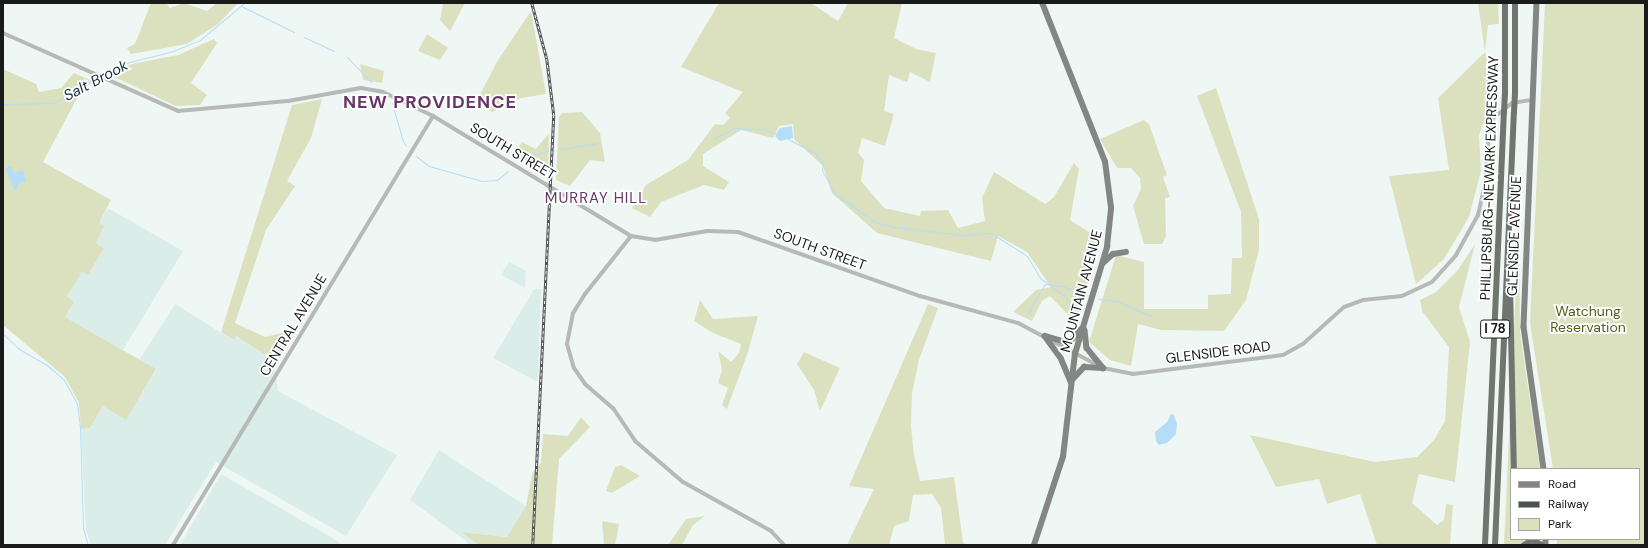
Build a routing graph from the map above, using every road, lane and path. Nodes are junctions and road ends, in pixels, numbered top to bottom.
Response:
1 (1042, 3) edge
2 (1506, 3) edge
3 (1515, 3) edge
4 (1537, 3) edge
5 (3, 33) edge
6 (1532, 100) junction
7 (433, 116) junction
8 (632, 236) junction
9 (1509, 242) junction
10 (1126, 252) dead end
11 (1103, 264) junction
12 (1085, 322) junction
13 (1045, 336) junction
14 (1075, 354) junction
15 (1103, 368) junction
16 (1071, 382) junction
17 (1514, 468) edge
18 (1544, 468) edge
19 (173, 545) edge
20 (784, 545) edge
21 (1034, 545) edge
22 (1485, 545) edge
23 (1494, 545) edge

1 - 11 main road, MOUNTAIN AVENUE
2 - 22 highway, PHILLIPSBURG-NEWARK EXPRESSWAY / I 78, bridge
3 - 9 highway, PHILLIPSBURG-NEWARK EXPRESSWAY / I 78, bridge
4 - 6 main road, GLENSIDE AVENUE
5 - 7 street, SOUTH STREET
6 - 15 street, GLENSIDE ROAD
6 - 18 main road, GLENSIDE AVENUE
7 - 8 street, SOUTH STREET
7 - 19 street, CENTRAL AVENUE
8 - 13 street, SOUTH STREET
8 - 20 street
9 - 17 highway
9 - 23 highway, PHILLIPSBURG-NEWARK EXPRESSWAY / I 78
10 - 11 main road
11 - 12 main road, MOUNTAIN AVENUE
12 - 13 main road
12 - 14 main road, MOUNTAIN AVENUE
12 - 15 main road
13 - 14 street, SOUTH STREET
13 - 16 main road
14 - 15 street, GLENSIDE ROAD
14 - 16 main road, MOUNTAIN AVENUE
15 - 16 main road
16 - 21 main road, MOUNTAIN AVENUE

